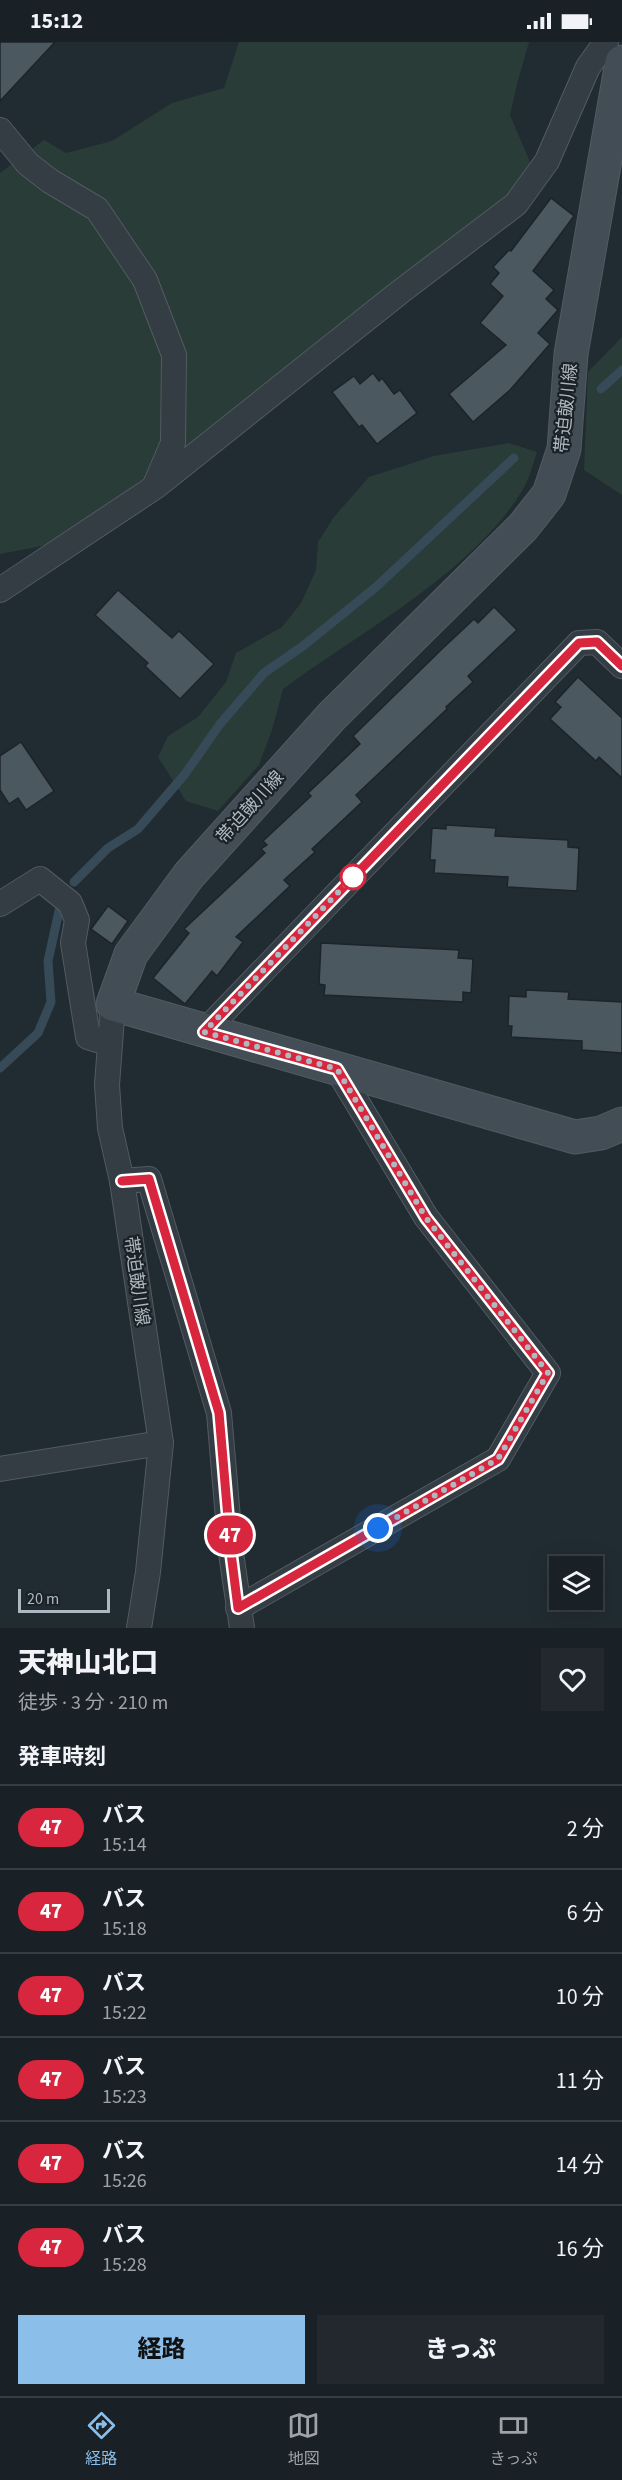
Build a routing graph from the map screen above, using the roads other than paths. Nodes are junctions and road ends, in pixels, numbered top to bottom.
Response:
1 (606, 42) edge
2 (622, 62) edge
3 (0, 130) edge
4 (154, 487) junction
5 (0, 590) edge
6 (622, 666) edge
7 (0, 904) edge
8 (113, 1004) junction
9 (204, 1032) junction
10 (110, 1044) junction
11 (337, 1069) junction
12 (622, 1124) edge
13 (122, 1181) junction
14 (161, 1443) junction
15 (0, 1469) edge
16 (240, 1618) edge
17 (139, 1628) edge

1 - 4 street
2 - 8 street, 帯迫皷川線
3 - 4 street
4 - 5 street
6 - 9 street
7 - 10 street
8 - 9 street
8 - 10 street, 帯迫皷川線
9 - 11 street
10 - 13 street, 帯迫皷川線
11 - 12 street
11 - 16 street
13 - 14 street, 帯迫皷川線
13 - 16 street
14 - 15 street
14 - 17 street, 帯迫皷川線

